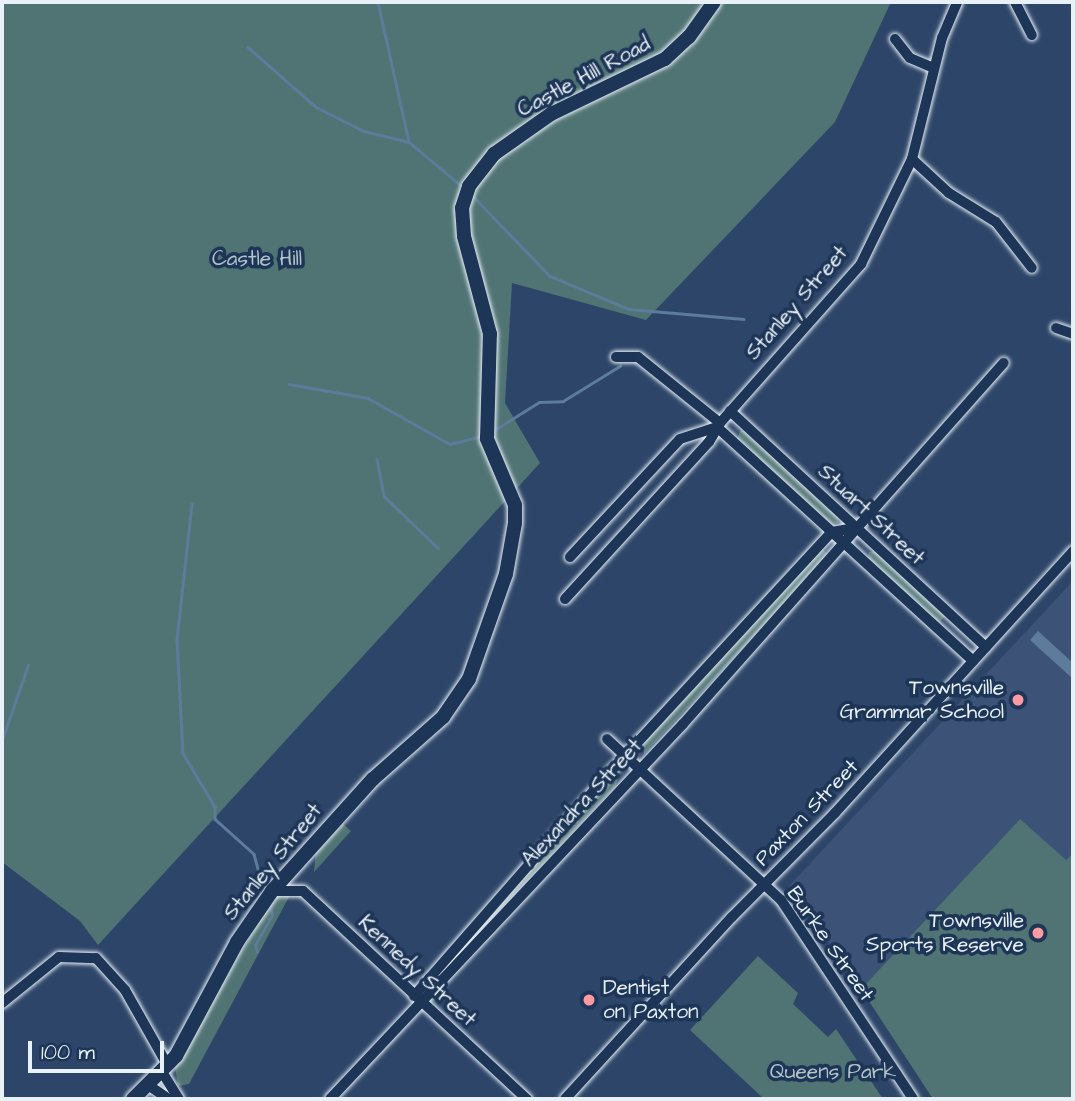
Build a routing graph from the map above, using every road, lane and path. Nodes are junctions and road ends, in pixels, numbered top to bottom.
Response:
1 (714, 2) edge
2 (957, 2) edge
3 (1015, 2) edge
4 (1032, 36) dead end
5 (895, 39) dead end
6 (934, 68) junction
7 (912, 159) junction
8 (1032, 268) dead end
9 (1056, 328) dead end
10 (1073, 334) edge
11 (616, 357) dead end
12 (1004, 363) dead end
13 (730, 411) junction
14 (718, 425) junction
15 (855, 528) junction
16 (832, 532) junction
17 (845, 544) junction
18 (1073, 551) edge
19 (570, 557) dead end
20 (565, 599) dead end
21 (986, 647) junction
22 (974, 661) junction
23 (451, 708) joint
24 (607, 739) dead end
25 (625, 758) junction
26 (639, 771) junction
27 (764, 885) junction
28 (272, 891) junction
29 (418, 1000) junction
30 (2, 1003) edge
31 (165, 1069) junction
32 (148, 1085) junction
33 (133, 1099) edge
34 (169, 1099) edge
35 (180, 1099) edge
36 (330, 1099) edge
37 (527, 1099) edge
38 (565, 1099) edge
39 (913, 1099) edge

1 - 23 main road, Castle Hill Road
2 - 6 street, Stanley Street
3 - 4 street
5 - 6 street
6 - 7 street, Stanley Street
7 - 8 street
7 - 13 street, Stanley Street
9 - 10 street
11 - 14 street, Stuart Street
12 - 15 street, Alexandra Street
13 - 14 street, Stanley Street
13 - 15 street, Stuart Street
14 - 16 street, Stuart Street
14 - 19 street
14 - 20 street, Stanley Street
15 - 16 street
15 - 17 street, Alexandra Street
15 - 21 street, Stuart Street
16 - 17 street, Stuart Street
16 - 25 street, Alexandra Street
17 - 22 street, Stuart Street
17 - 26 street, Alexandra Street
18 - 21 street, Paxton Street
21 - 22 street, Paxton Street
22 - 27 street, Paxton Street
23 - 28 main road, Stanley Street
24 - 25 street, Burke Street
25 - 26 street, Burke Street
25 - 29 street, Alexandra Street
26 - 27 street, Burke Street
26 - 29 street, Alexandra Street
27 - 38 street, Paxton Street
27 - 39 street, Burke Street
28 - 29 street, Kennedy Street
28 - 31 main road, Stanley Street
29 - 36 street, Alexandra Street
29 - 37 street, Kennedy Street
30 - 31 street
31 - 32 main road, Stanley Street
31 - 35 street
32 - 33 main road, Stanley Street
32 - 34 street

